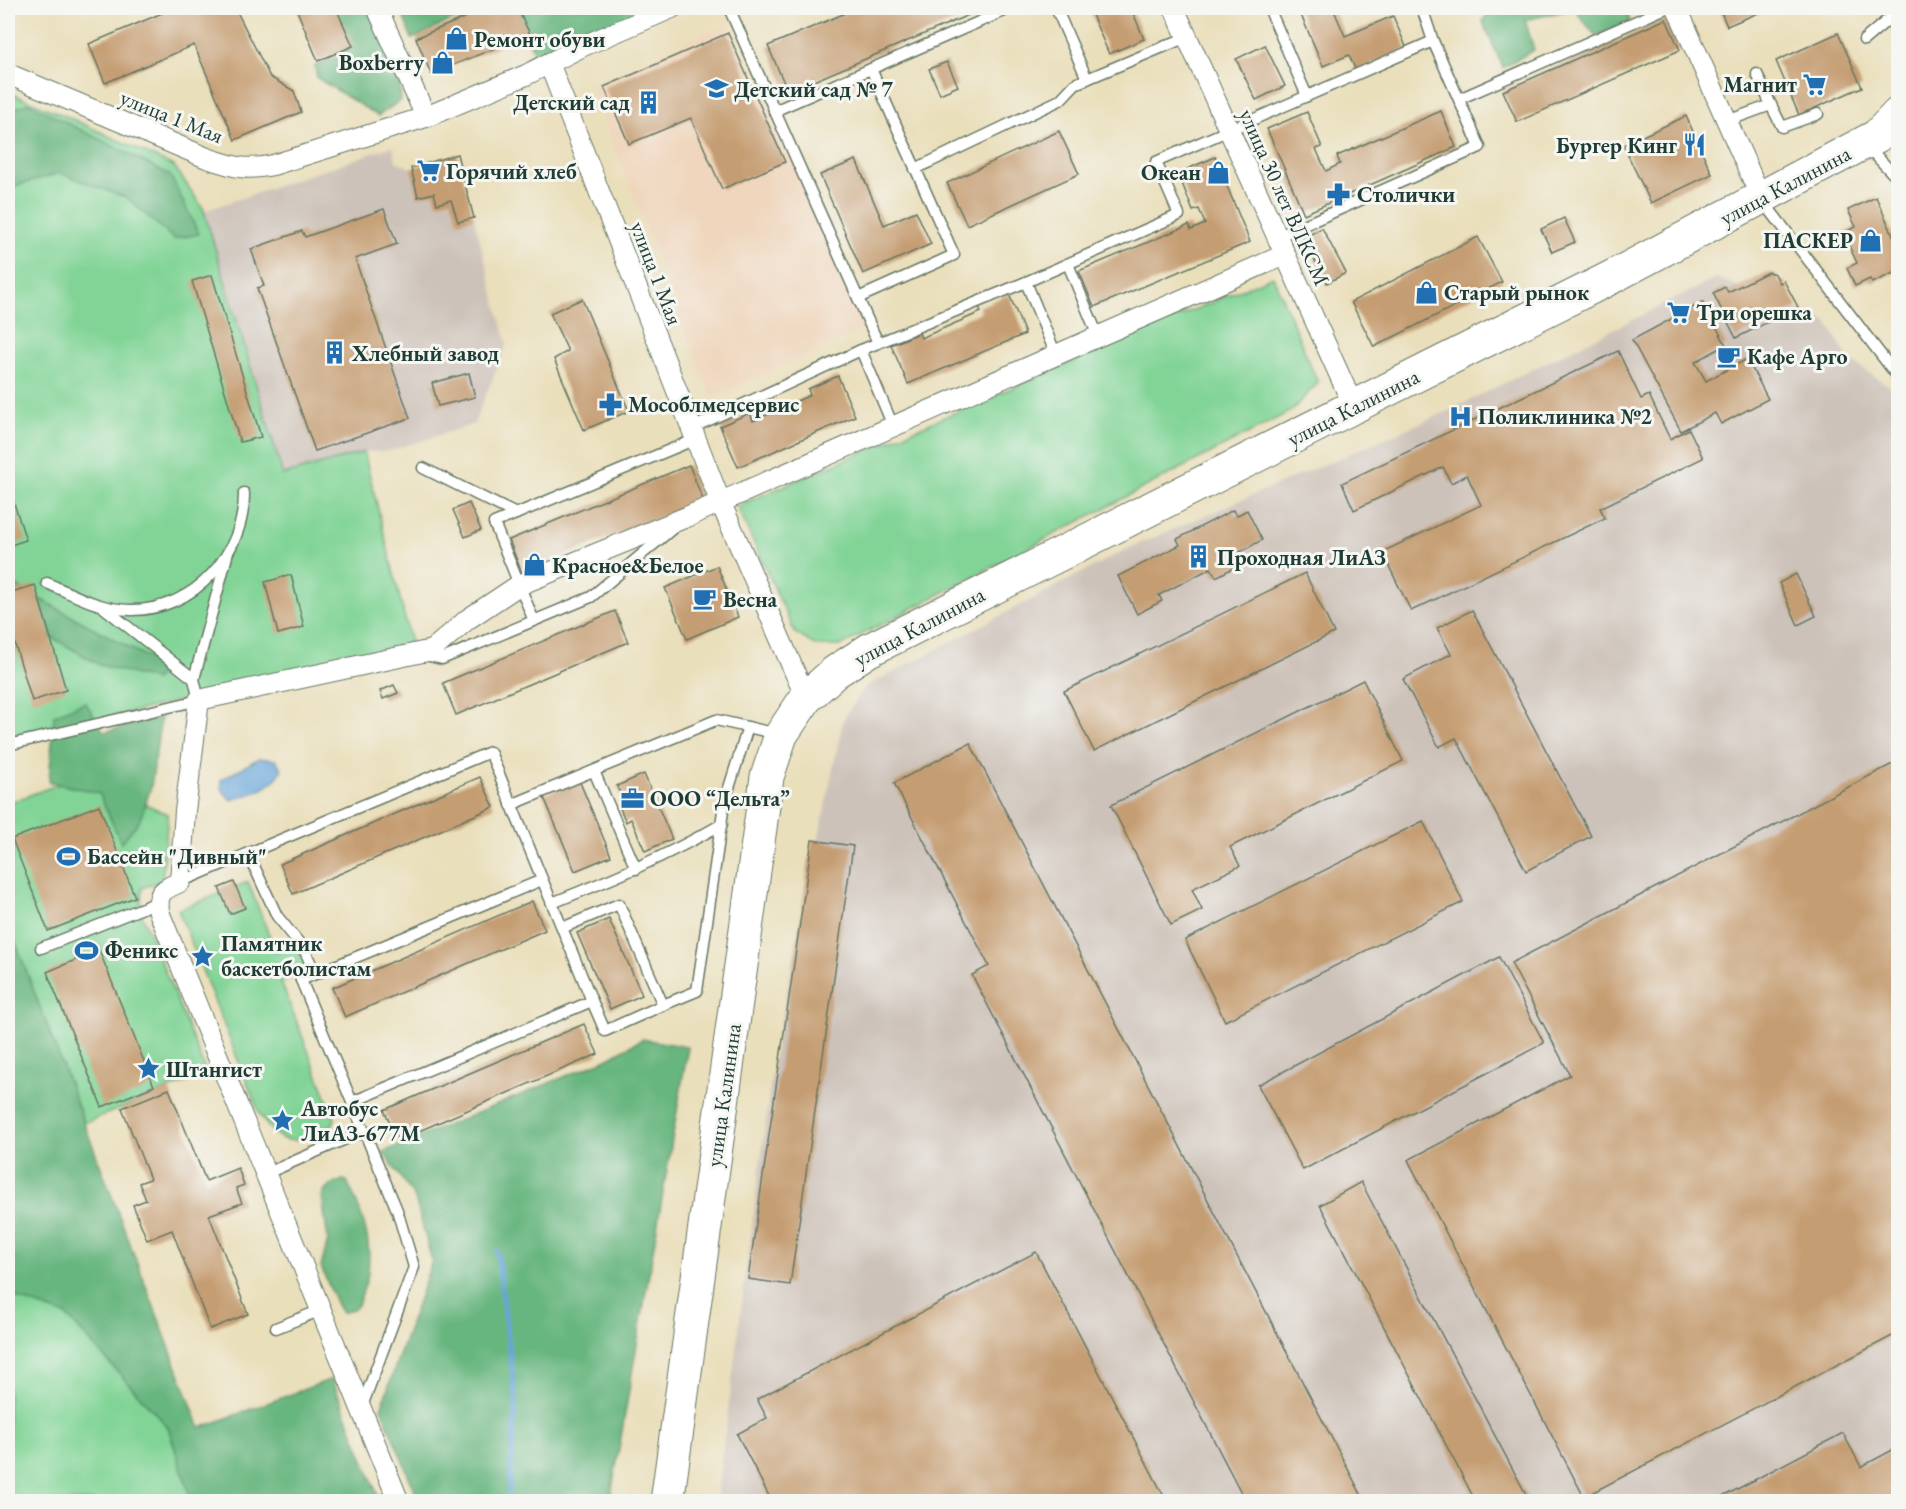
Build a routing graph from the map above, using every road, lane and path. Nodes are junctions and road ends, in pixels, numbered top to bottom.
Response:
1 (377, 8) edge
2 (672, 8) edge
3 (729, 8) edge
4 (1011, 8) edge
5 (1056, 8) edge
6 (1174, 8) edge
7 (1269, 8) edge
8 (1422, 8) edge
9 (1666, 8) edge
10 (1677, 8) edge
11 (1899, 10) edge
12 (1187, 37) junction
13 (1864, 40) dead end
14 (1433, 41) junction
15 (549, 63) junction
16 (871, 69) junction
17 (8, 74) edge
18 (1758, 74) dead end
19 (1087, 79) junction
20 (1307, 96) junction
21 (1459, 99) junction
22 (1771, 105) junction
23 (774, 111) junction
24 (1818, 114) dead end
25 (1899, 114) edge
26 (426, 117) junction
27 (1727, 121) junction
28 (1228, 130) junction
29 (1863, 143) junction
30 (915, 169) junction
31 (1899, 179) edge
32 (1761, 198) junction
33 (1280, 246) junction
34 (1068, 264) junction
35 (1026, 282) junction
36 (858, 298) junction
37 (1098, 336) junction
38 (878, 343) junction
39 (861, 350) junction
40 (1056, 355) junction
41 (1899, 377) edge
42 (1353, 405) junction
43 (893, 426) junction
44 (694, 433) junction
45 (423, 468) dead end
46 (244, 492) dead end
47 (720, 501) junction
48 (516, 514) junction
49 (689, 516) junction
50 (227, 556) junction
51 (47, 583) dead end
52 (519, 585) junction
53 (102, 606) junction
54 (534, 621) junction
55 (418, 653) junction
56 (194, 680) junction
57 (806, 698) junction
58 (199, 700) junction
59 (748, 728) junction
60 (781, 735) junction
61 (8, 746) edge
62 (594, 771) junction
63 (512, 805) junction
64 (722, 824) junction
65 (248, 853) junction
66 (636, 869) junction
67 (542, 880) junction
68 (180, 882) junction
69 (158, 902) junction
70 (552, 903) junction
71 (562, 928) junction
72 (41, 948) dead end
73 (301, 980) junction
74 (592, 1001) junction
75 (663, 1005) junction
76 (352, 1102) junction
77 (364, 1131) junction
78 (265, 1174) junction
79 (321, 1310) junction
80 (276, 1328) dead end
81 (361, 1409) junction
82 (399, 1502) edge
83 (667, 1502) edge

1 - 26 street
2 - 15 street, улица 1 Мая
3 - 23 lane
4 - 16 lane
5 - 19 lane
6 - 12 street, улица 30 лет ВЛКСМ
7 - 20 lane
8 - 14 lane
9 - 21 lane
10 - 27 street
11 - 13 lane
12 - 19 lane
12 - 28 street, улица 30 лет ВЛКСМ
14 - 20 lane
14 - 21 lane
15 - 26 street, улица 1 Мая
15 - 44 street, улица 1 Мая
16 - 23 lane
16 - 30 lane
17 - 26 street, улица 1 Мая
18 - 22 lane
19 - 30 lane
20 - 28 lane
21 - 33 lane
22 - 24 lane
22 - 27 lane
23 - 36 lane
25 - 29 highway, улица Калинина
27 - 32 street
28 - 33 street, улица 30 лет ВЛКСМ
28 - 34 lane
29 - 31 lane
29 - 32 highway, улица Калинина
30 - 36 lane
32 - 41 lane
32 - 42 highway, улица Калинина
33 - 37 street
33 - 42 street, улица 30 лет ВЛКСМ
34 - 35 lane
34 - 37 lane
35 - 38 lane
35 - 40 lane
36 - 38 lane
37 - 40 street
38 - 39 lane
39 - 43 lane
39 - 44 lane
40 - 43 street
42 - 57 highway, улица Калинина
43 - 47 street
44 - 47 street, улица 1 Мая
44 - 48 lane
45 - 48 lane
46 - 50 lane
47 - 49 street
47 - 57 street
48 - 52 lane
49 - 52 street
49 - 54 lane
50 - 53 lane
50 - 56 lane
51 - 53 lane
52 - 54 lane
52 - 55 street
53 - 56 lane
54 - 55 lane
55 - 58 street
56 - 58 lane
57 - 60 highway, улица Калинина
58 - 61 lane
58 - 68 street
59 - 60 lane
59 - 62 lane
59 - 64 lane
60 - 83 highway, улица Калинина
62 - 63 lane
62 - 66 lane
63 - 65 lane
63 - 67 lane
64 - 66 lane
64 - 75 lane
65 - 68 lane
65 - 73 lane
66 - 70 lane
67 - 70 lane
67 - 73 lane
68 - 69 street
69 - 72 lane
69 - 78 street
70 - 71 lane
71 - 74 lane
71 - 75 lane
73 - 76 lane
74 - 75 lane
74 - 76 lane
76 - 77 lane
77 - 78 lane
77 - 81 lane
78 - 79 street
79 - 80 lane
79 - 81 street
81 - 82 street

